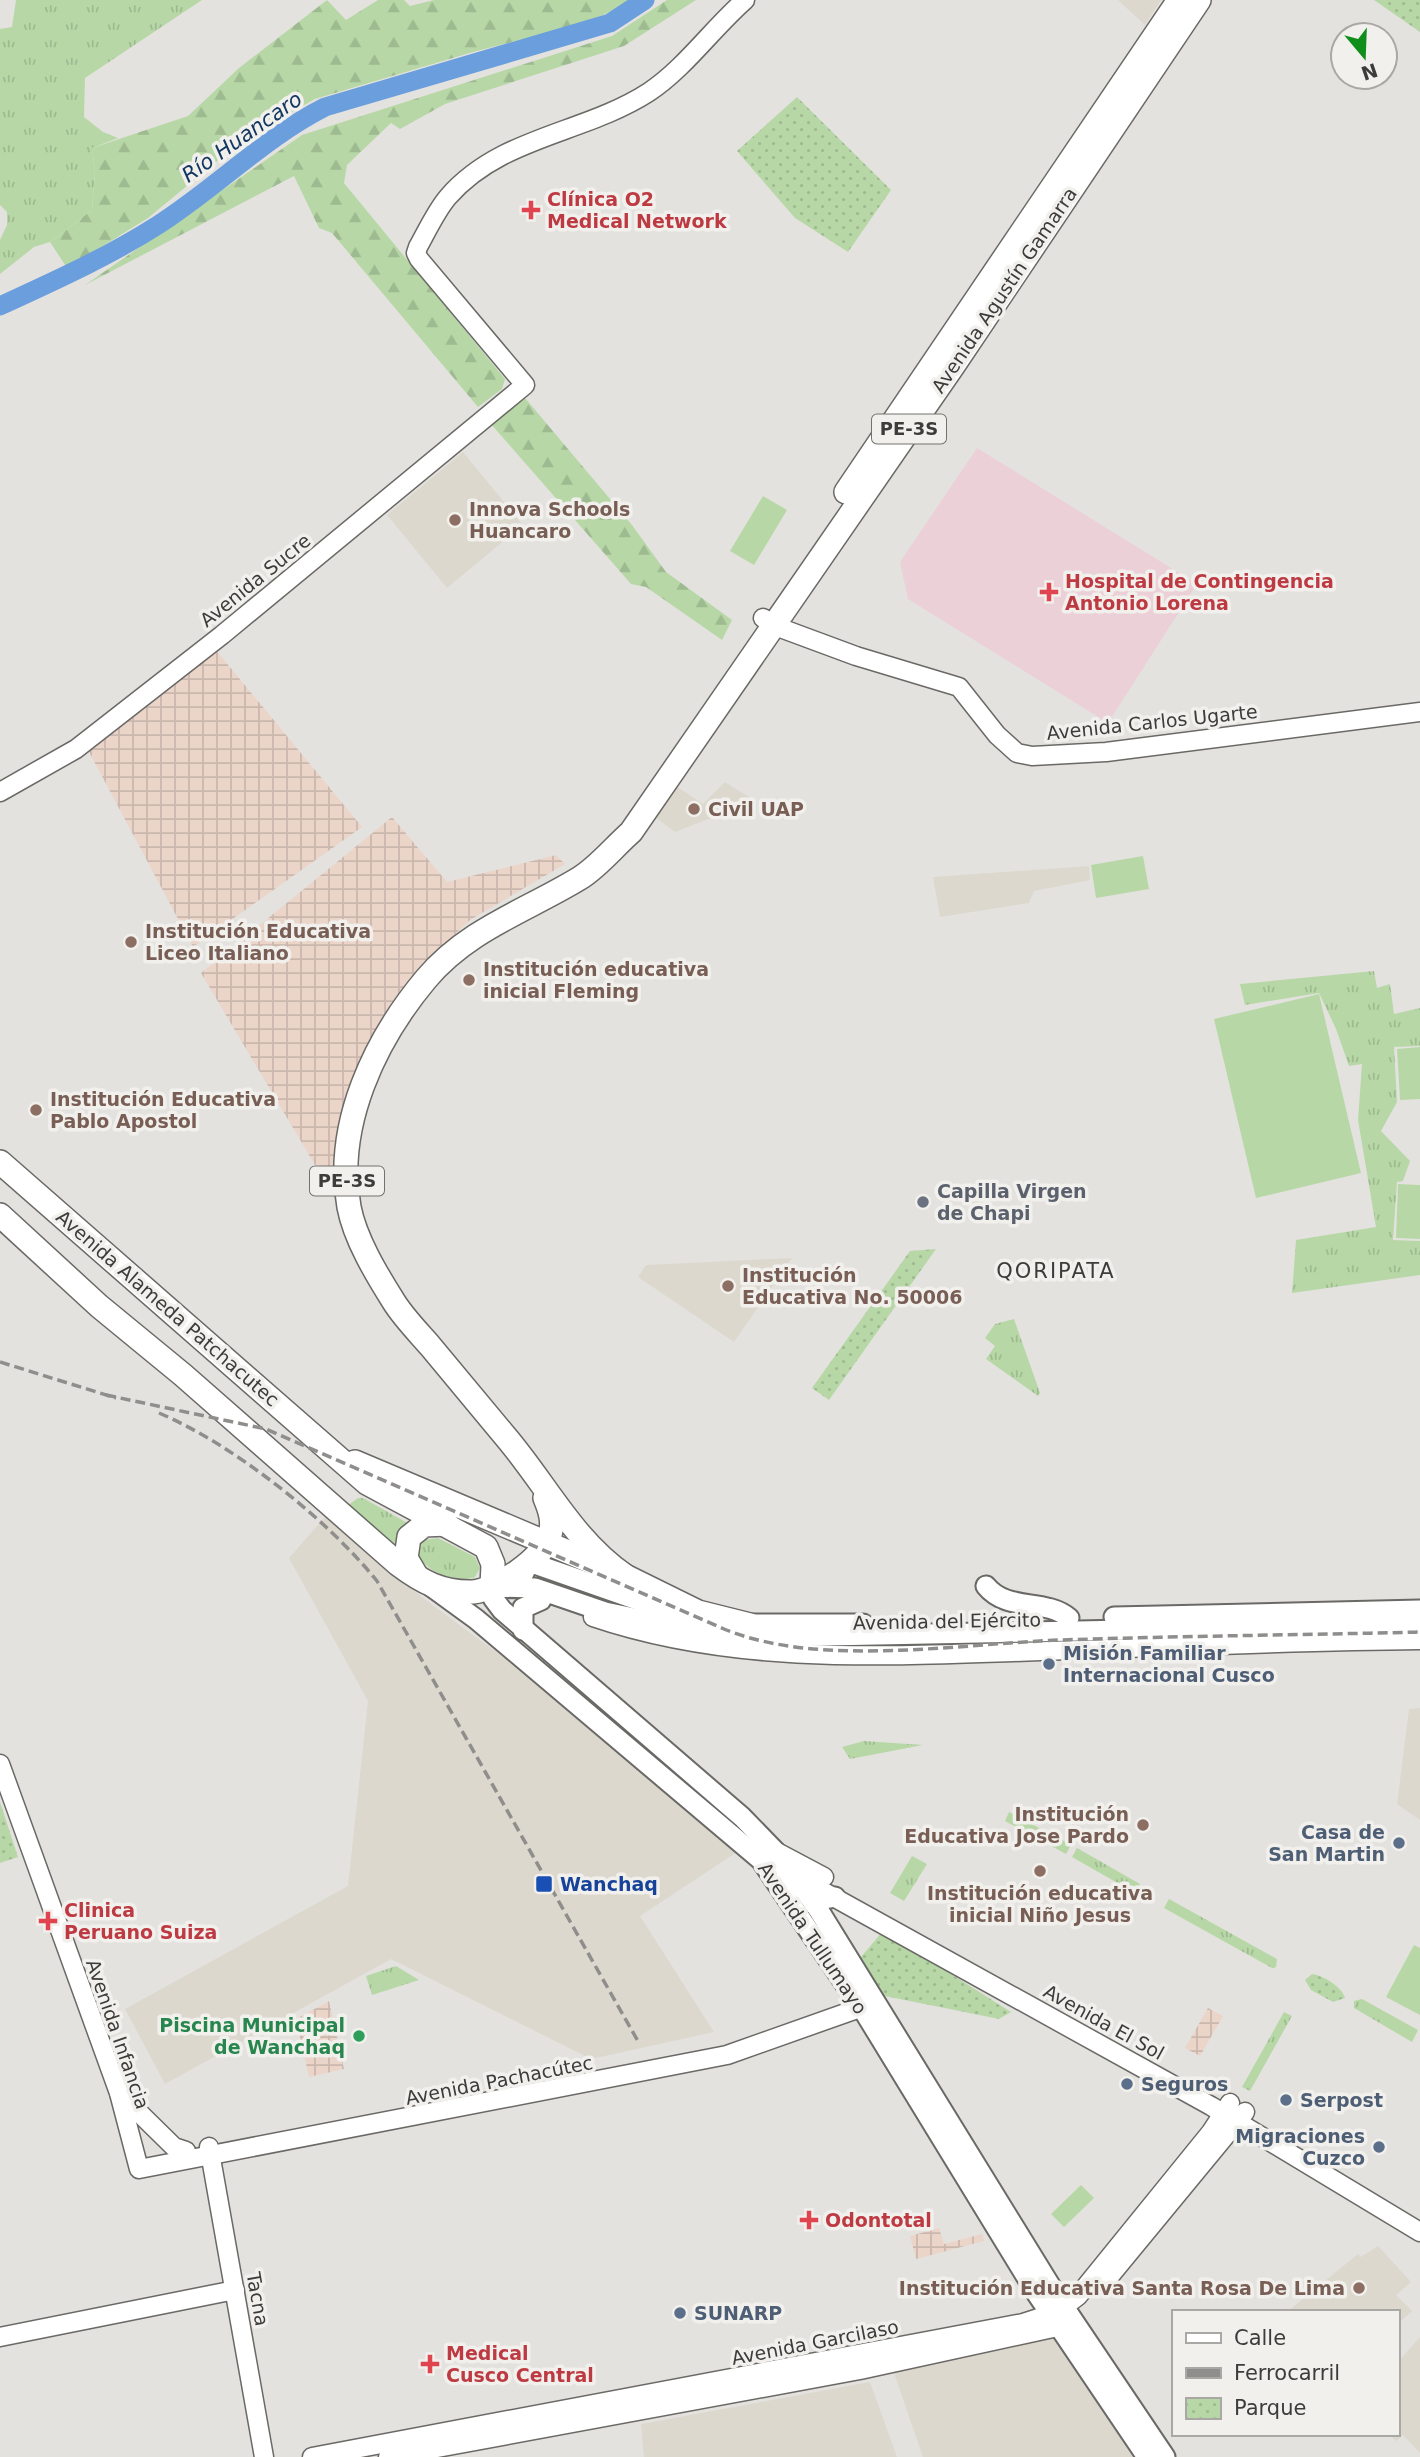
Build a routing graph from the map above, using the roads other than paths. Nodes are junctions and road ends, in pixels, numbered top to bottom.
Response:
1 (745, 0) edge
2 (1179, 0) edge
3 (1199, 0) edge
4 (1045, 215) junction
5 (769, 622) junction
6 (1420, 712) edge
7 (0, 792) edge
8 (0, 1162) edge
9 (0, 1215) edge
10 (336, 1454) junction
11 (540, 1483) junction
12 (447, 1524) junction
13 (548, 1541) junction
14 (486, 1547) junction
15 (529, 1562) junction
16 (625, 1576) junction
17 (424, 1583) junction
18 (524, 1586) junction
19 (986, 1586) dead end
20 (492, 1590) junction
21 (541, 1600) junction
22 (1420, 1610) edge
23 (1069, 1618) junction
24 (645, 1620) junction
25 (607, 1622) junction
26 (1420, 1624) edge
27 (750, 1625) junction
28 (523, 1630) junction
29 (1420, 1640) edge
30 (0, 1764) edge
31 (768, 1855) junction
32 (792, 1874) junction
33 (835, 1897) junction
34 (818, 1909) junction
35 (864, 2003) junction
36 (119, 2093) junction
37 (1234, 2113) junction
38 (186, 2151) junction
39 (210, 2152) junction
40 (138, 2164) junction
41 (1420, 2218) edge
42 (1420, 2232) edge
43 (235, 2286) junction
44 (1062, 2315) junction
45 (0, 2327) edge
46 (0, 2337) edge
47 (264, 2457) edge
48 (312, 2457) edge
49 (388, 2457) edge
50 (1147, 2457) edge
51 (1165, 2457) edge

1 - 7 street, Avenida Sucre
2 - 4 highway, Avenida Agustín Gamarra / PE-3S
3 - 4 highway, Avenida Agustín Gamarra / PE-3S
4 - 5 highway, Avenida Agustín Gamarra / PE-3S
5 - 6 street, Avenida Carlos Ugarte
5 - 11 highway, Avenida Agustín Gamarra / PE-3S
8 - 10 highway, Avenida Alameda Patchacutec
9 - 17 highway, Avenida Tullumayo
10 - 12 highway, Avenida Alameda Patchacutec
10 - 13 highway
11 - 13 highway, PE-3S
11 - 16 highway
12 - 14 highway
12 - 17 highway
13 - 15 highway
13 - 16 highway
14 - 15 highway, Avenida del Ejército
14 - 20 highway
15 - 18 main road
15 - 20 highway
15 - 27 main road, Avenida del Ejército
16 - 27 highway
17 - 20 highway
17 - 31 main road, Avenida Tullumayo
18 - 20 main road, Avenida del Ejército
18 - 21 street
18 - 24 main road, Avenida del Ejército
19 - 23 main road
20 - 28 main road, Avenida Tullumayo
21 - 25 street, Avenida del Ejército
21 - 28 main road
22 - 23 main road, Avenida del Ejército
23 - 27 main road, Avenida del Ejército
24 - 25 main road
24 - 26 main road, Avenida del Ejército
25 - 29 street, Avenida del Ejército
28 - 31 main road, Avenida Tullumayo
30 - 36 street, Avenida Infancia
31 - 32 main road, Avenida Tullumayo
31 - 35 main road, Avenida Tullumayo
31 - 37 street, Avenida El Sol
32 - 33 street, Avenida El Sol
32 - 34 main road, Avenida Tullumayo
33 - 34 main road
33 - 37 street, Avenida El Sol
34 - 35 main road, Avenida Tullumayo
35 - 39 street, Avenida Pachacútec
35 - 39 street, Avenida Pachacútec
35 - 44 main road, Avenida Tullumayo
36 - 38 street
36 - 40 street, Avenida Infancia
37 - 41 street, Avenida El Sol
37 - 42 street, Avenida El Sol
37 - 44 street
38 - 39 street, Avenida Pachacútec
38 - 40 street, Avenida Pachacútec
39 - 40 street, Avenida Pachacútec
39 - 43 street, Tacna
43 - 45 street
43 - 46 street
43 - 47 street, Tacna
44 - 48 street, Avenida Garcilaso
44 - 49 street, Avenida Garcilaso
44 - 50 main road, Avenida Tullumayo
44 - 51 main road, Avenida Tullumayo

